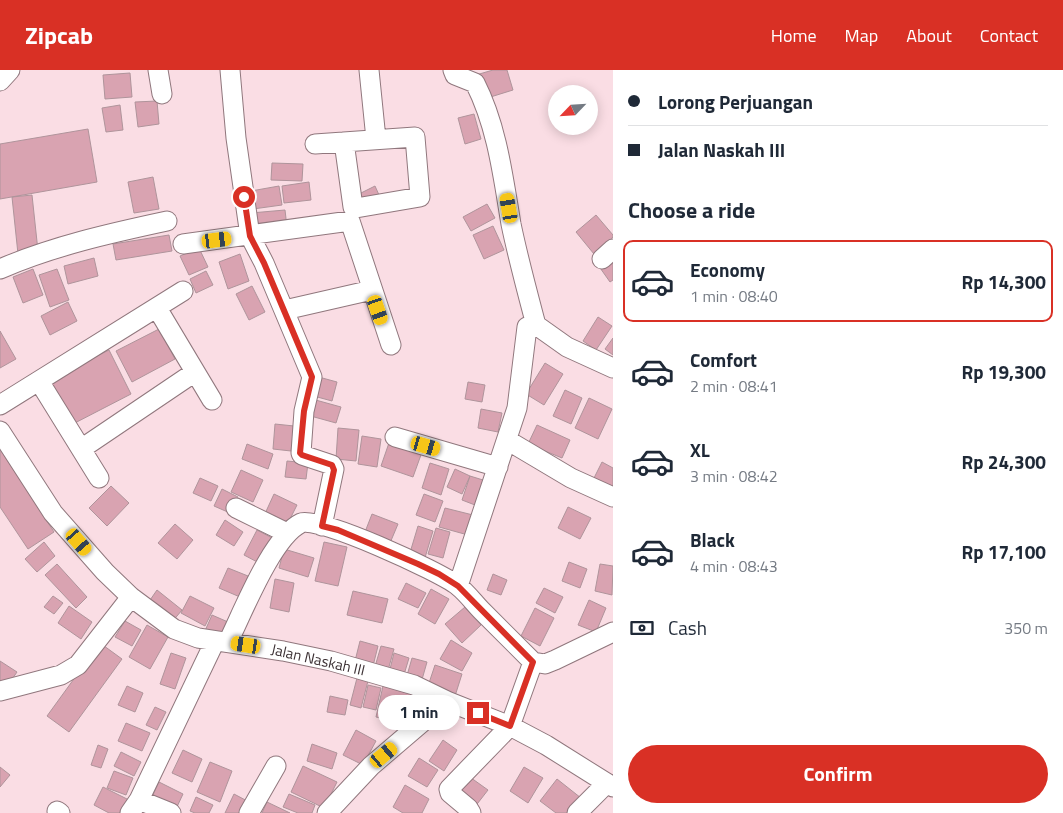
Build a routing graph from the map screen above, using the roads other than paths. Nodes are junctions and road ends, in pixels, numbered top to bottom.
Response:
1 (10, 70) edge
2 (158, 70) edge
3 (230, 70) edge
4 (369, 70) edge
5 (454, 70) edge
6 (0, 81) edge
7 (162, 94) dead end
8 (376, 139) junction
9 (344, 142) junction
10 (315, 144) dead end
11 (167, 221) dead end
12 (254, 235) junction
13 (183, 244) dead end
14 (0, 269) edge
15 (372, 290) junction
16 (183, 291) dead end
17 (156, 308) junction
18 (289, 309) junction
19 (536, 325) junction
20 (391, 346) dead end
21 (311, 361) dead end
22 (613, 368) edge
23 (195, 372) junction
24 (39, 381) junction
25 (212, 400) dead end
26 (0, 404) edge
27 (0, 431) edge
28 (395, 437) dead end
29 (507, 440) junction
30 (81, 449) junction
31 (498, 467) junction
32 (100, 478) dead end
33 (613, 497) edge
34 (236, 508) dead end
35 (322, 526) junction
36 (287, 534) junction
37 (458, 586) junction
38 (131, 597) junction
39 (613, 632) edge
40 (221, 641) junction
41 (533, 662) junction
42 (0, 691) edge
43 (447, 701) junction
44 (510, 726) junction
45 (276, 766) dead end
46 (610, 785) edge
47 (134, 806) edge
48 (171, 813) edge
49 (250, 813) edge
50 (328, 813) edge
51 (471, 813) edge
52 (577, 813) edge

1 - 6 street
2 - 7 street
3 - 12 street
4 - 8 street
5 - 19 street
8 - 9 street
8 - 9 street
9 - 10 street
11 - 14 street
12 - 13 street
12 - 15 street
12 - 18 street
12 - 35 street
15 - 18 street
15 - 20 street
16 - 17 street
17 - 23 street
17 - 24 street
18 - 21 street
19 - 22 street
19 - 29 street
23 - 25 street
23 - 30 street
24 - 26 street
24 - 30 street
27 - 38 street, Jalan Naskah III
28 - 31 street
29 - 31 street
29 - 33 street
30 - 32 street
31 - 37 street
34 - 36 street
35 - 36 street
35 - 37 street
36 - 40 street
37 - 41 street
38 - 40 street, Jalan Naskah III
38 - 42 street
39 - 41 street
40 - 43 street, Jalan Naskah III
40 - 47 street
41 - 44 street
43 - 44 street, Jalan Naskah III
43 - 50 street
44 - 46 street, Jalan Naskah III
44 - 51 street
45 - 49 street
46 - 52 street
47 - 48 street

